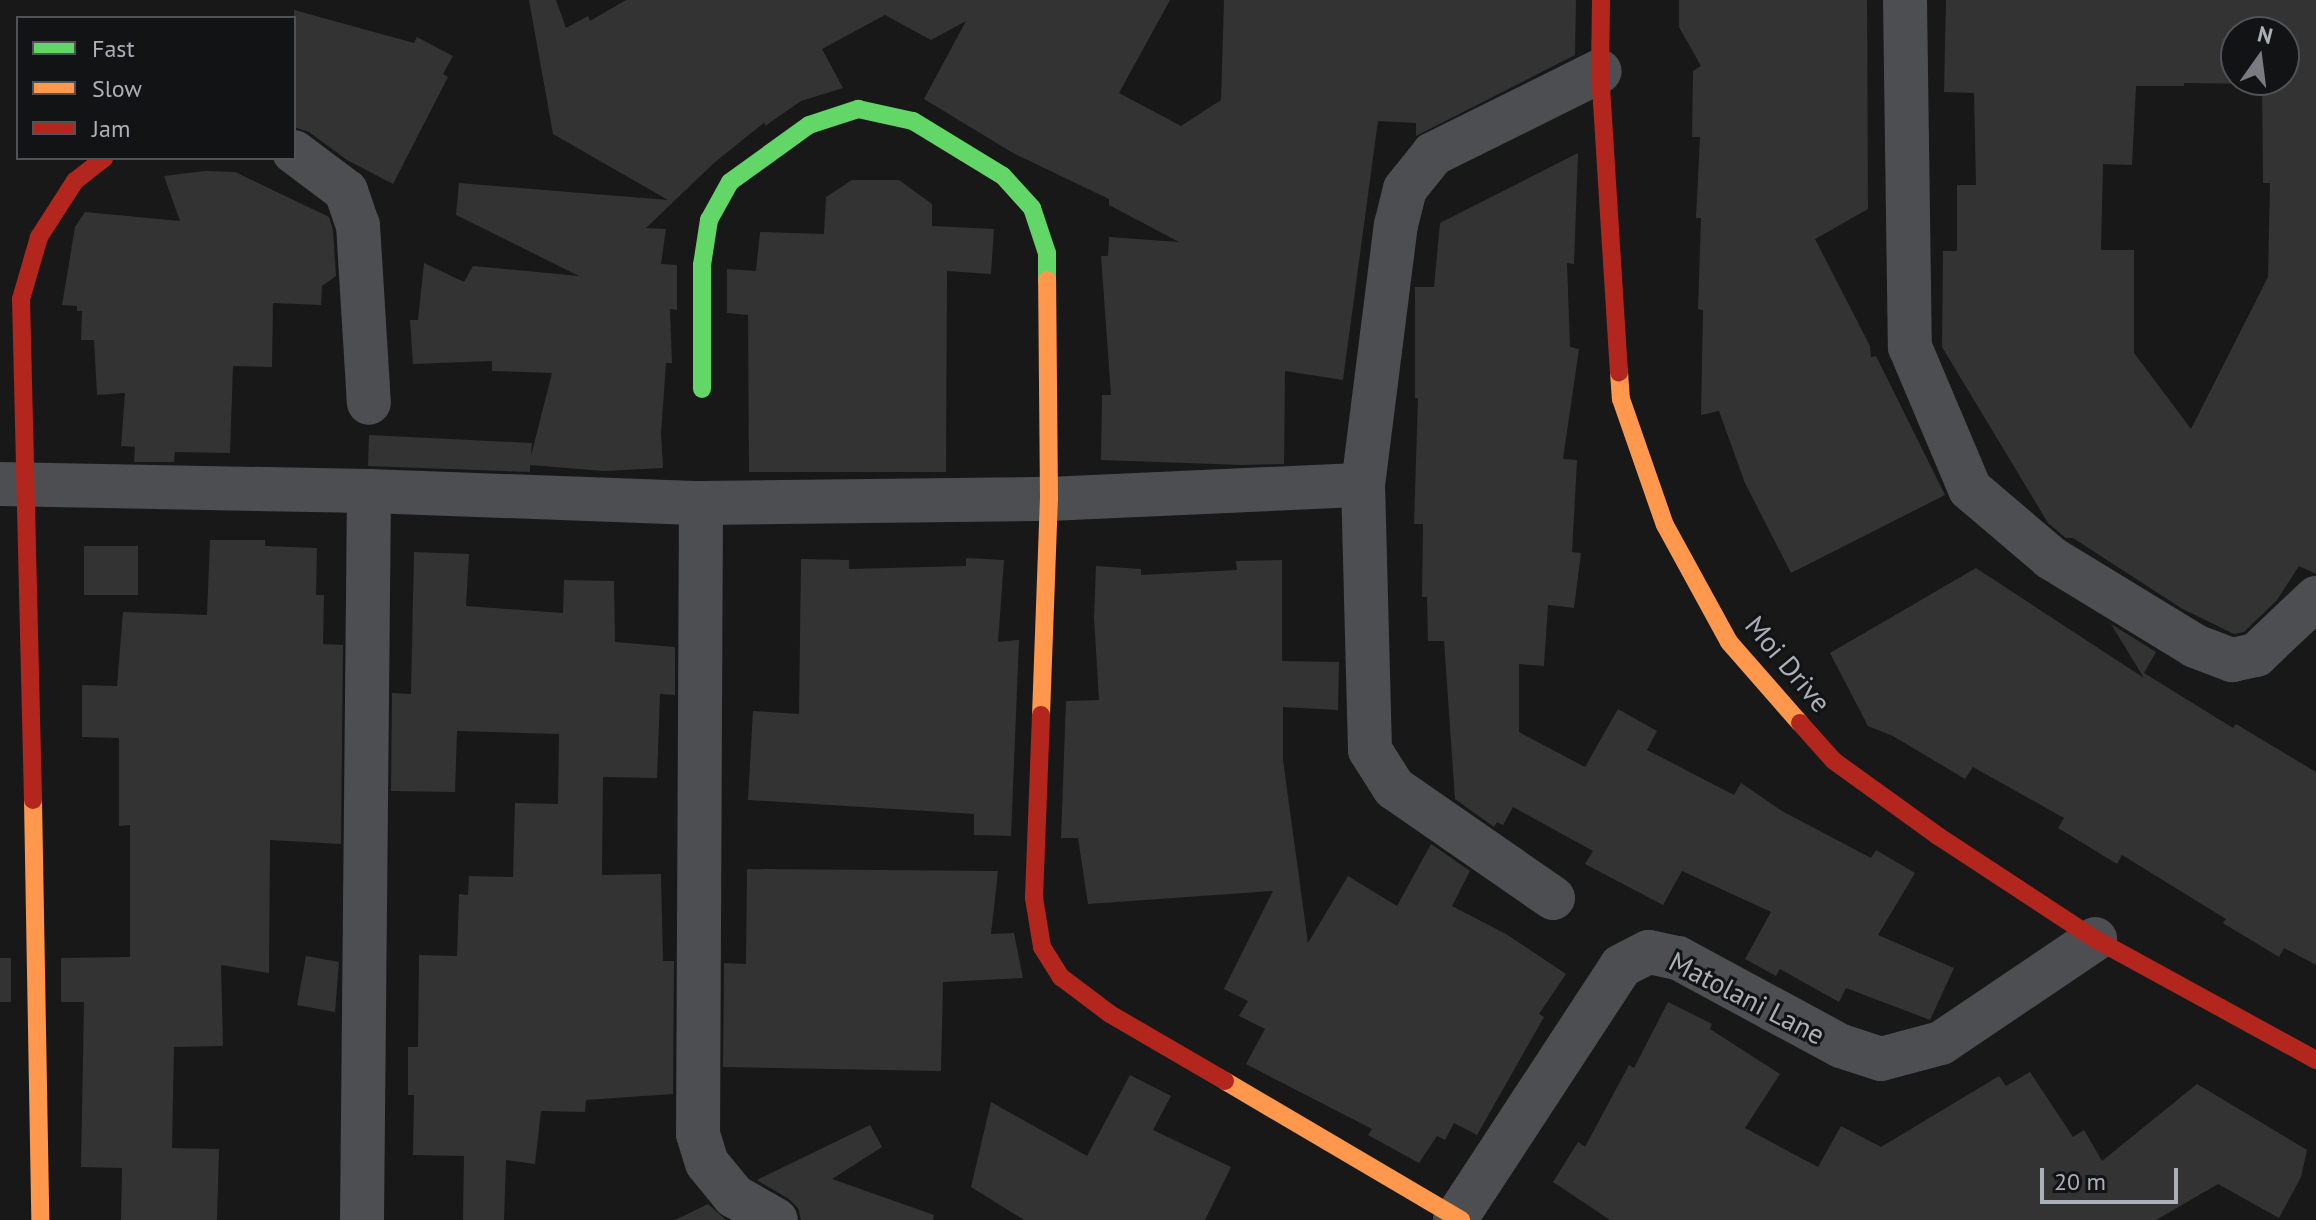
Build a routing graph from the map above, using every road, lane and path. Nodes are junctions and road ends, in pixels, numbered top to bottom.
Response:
1 (1601, 0) edge
2 (1905, 0) edge
3 (1600, 71) junction
4 (296, 154) edge
5 (101, 160) edge
6 (702, 389) dead end
7 (369, 403) dead end
8 (14, 484) edge
9 (1363, 485) junction
10 (369, 491) junction
11 (1049, 499) junction
12 (701, 503) junction
13 (2316, 598) edge
14 (1553, 898) dead end
15 (2095, 939) junction
16 (2316, 1060) edge
17 (1457, 1219) edge
18 (40, 1220) edge
19 (362, 1220) edge
20 (776, 1220) edge

1 - 3 street, Moi Drive
2 - 13 street
3 - 9 street
3 - 15 street, Moi Drive
4 - 7 street
5 - 8 street
6 - 11 street
8 - 10 street
8 - 18 street
9 - 11 street
9 - 14 street
10 - 12 street
10 - 19 street
11 - 12 street
11 - 17 street
12 - 20 street
15 - 16 street, Moi Drive
15 - 17 street, Matolani Lane

